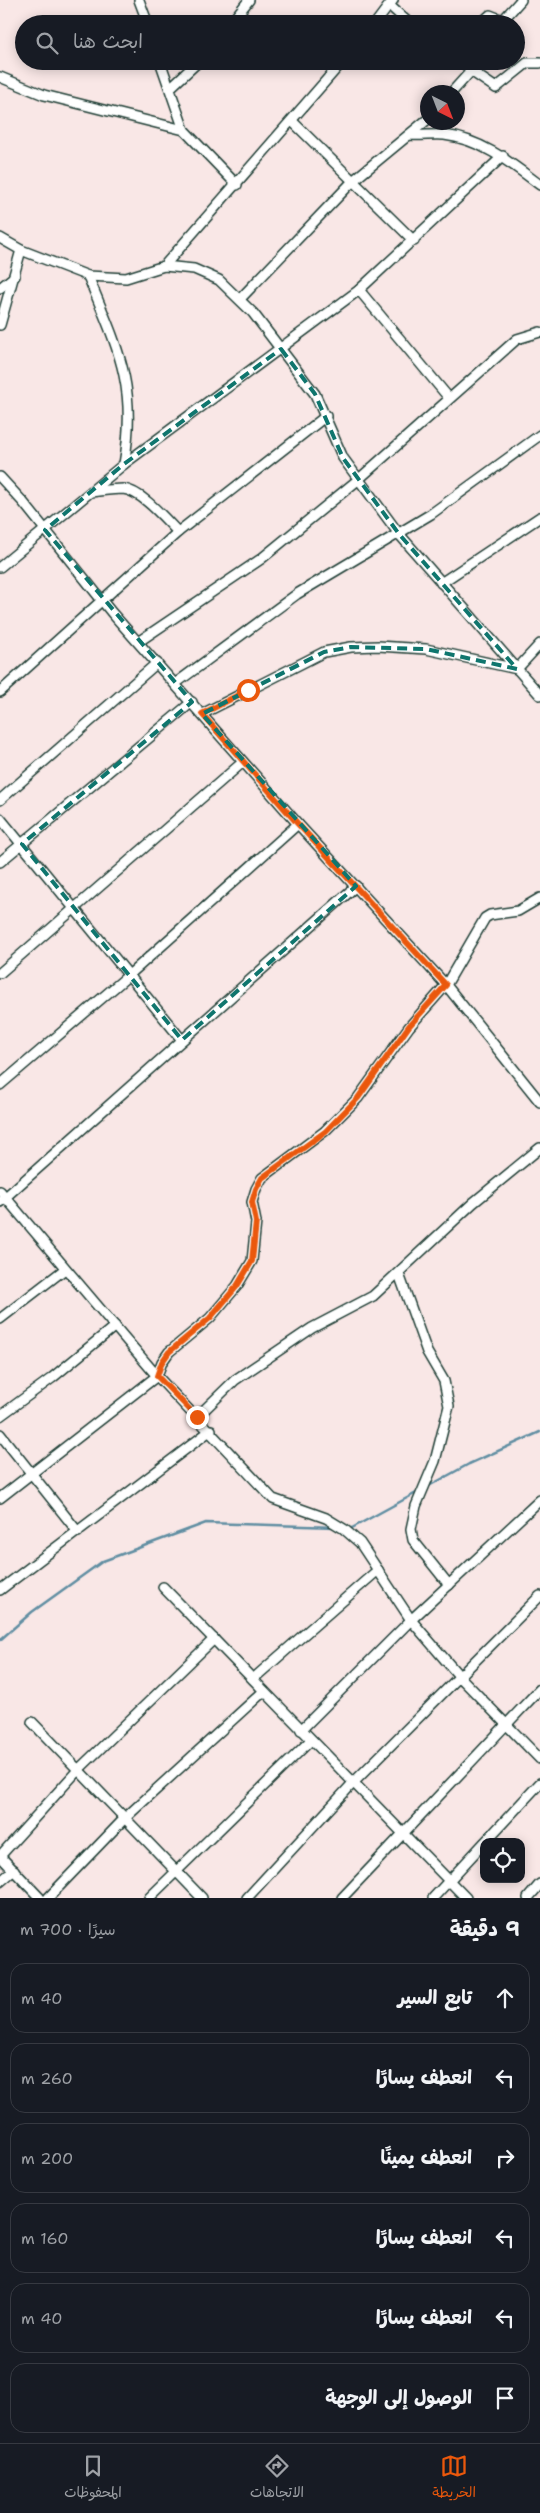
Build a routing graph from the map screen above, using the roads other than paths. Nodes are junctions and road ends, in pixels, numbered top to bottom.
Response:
1 (140, 0) edge
2 (249, 0) edge
3 (521, 0) edge
4 (392, 3) edge
5 (145, 15) edge
6 (237, 15) edge
7 (382, 15) edge
8 (402, 15) edge
9 (508, 15) edge
10 (540, 63) edge
11 (525, 65) edge
12 (163, 70) edge
13 (189, 70) edge
14 (335, 70) edge
15 (518, 70) edge
16 (471, 71) joint
17 (0, 77) edge
18 (458, 85) edge
19 (170, 88) junction
20 (292, 121) junction
21 (420, 126) edge
22 (184, 130) junction
23 (409, 135) junction
24 (502, 156) junction
25 (354, 180) junction
26 (540, 184) edge
27 (236, 185) junction
28 (0, 238) edge
29 (414, 241) junction
30 (21, 250) junction
31 (164, 266) junction
32 (16, 275) junction
33 (88, 276) junction
34 (0, 288) edge
35 (360, 290) junction
36 (240, 298) junction
37 (0, 324) edge
38 (540, 332) edge
39 (281, 350) junction
40 (449, 398) junction
41 (326, 416) junction
42 (540, 435) edge
43 (124, 464) junction
44 (0, 477) edge
45 (359, 479) junction
46 (91, 492) junction
47 (540, 517) edge
48 (45, 530) junction
49 (178, 532) junction
50 (399, 534) junction
51 (0, 567) edge
52 (441, 582) junction
53 (102, 602) junction
54 (138, 642) junction
55 (540, 644) edge
56 (156, 663) junction
57 (517, 669) junction
58 (176, 683) junction
59 (0, 692) edge
60 (540, 695) edge
61 (192, 702) junction
62 (202, 714) junction
63 (243, 762) junction
64 (0, 800) edge
65 (0, 818) edge
66 (298, 824) junction
67 (22, 844) junction
68 (0, 862) edge
69 (356, 886) junction
70 (540, 898) edge
71 (75, 910) junction
72 (0, 973) edge
73 (129, 975) junction
74 (446, 985) junction
75 (182, 1040) junction
76 (0, 1085) edge
77 (540, 1102) edge
78 (540, 1148) edge
79 (2, 1197) edge
80 (65, 1269) junction
81 (399, 1274) junction
82 (0, 1319) edge
83 (116, 1326) junction
84 (157, 1376) junction
85 (0, 1416) edge
86 (197, 1417) junction
87 (211, 1430) junction
88 (0, 1434) edge
89 (32, 1474) junction
90 (0, 1498) edge
91 (540, 1500) edge
92 (78, 1532) junction
93 (378, 1570) junction
94 (449, 1585) junction
95 (163, 1587) dead end
96 (0, 1590) edge
97 (540, 1596) edge
98 (411, 1620) junction
99 (214, 1639) junction
100 (460, 1677) junction
101 (253, 1679) junction
102 (540, 1689) edge
103 (264, 1690) junction
104 (32, 1722) dead end
105 (506, 1724) junction
106 (301, 1730) junction
107 (311, 1740) junction
108 (540, 1759) edge
109 (78, 1770) junction
110 (353, 1783) junction
111 (540, 1784) edge
112 (125, 1818) junction
113 (403, 1833) junction
114 (490, 1838) edge
115 (480, 1848) edge
116 (0, 1856) edge
117 (14, 1870) junction
118 (176, 1870) junction
119 (448, 1881) junction
120 (0, 1882) edge
121 (540, 1884) edge
122 (40, 1898) edge
123 (48, 1898) edge
124 (149, 1898) edge
125 (202, 1898) edge
126 (246, 1898) edge
127 (342, 1898) edge
128 (433, 1898) edge
129 (466, 1898) edge
130 (528, 1898) edge

1 - 5 street
2 - 6 street
3 - 9 street
4 - 7 street
4 - 8 street
10 - 11 street
12 - 19 street
13 - 19 street
14 - 20 street
15 - 16 street
16 - 18 street
17 - 22 street
19 - 22 street
20 - 25 street
20 - 27 street
21 - 23 street
22 - 27 street
23 - 24 street
23 - 25 street
24 - 26 street
24 - 29 street
25 - 29 street
25 - 36 street
27 - 31 street
28 - 30 street
29 - 35 street
30 - 32 street
30 - 33 street
31 - 33 street
31 - 36 street
32 - 34 street
32 - 37 street
33 - 43 street
35 - 39 street
35 - 40 street
36 - 39 street
38 - 40 street
39 - 41 street
39 - 43 street
40 - 45 street
41 - 45 street
41 - 49 street
42 - 50 street
43 - 46 street
44 - 48 street
45 - 50 street
45 - 54 street
46 - 48 street
46 - 49 street
47 - 52 street
48 - 51 street
48 - 53 street
49 - 53 street
50 - 52 street
50 - 58 street
52 - 57 street
53 - 54 street
53 - 59 street
54 - 56 street
55 - 57 street
56 - 58 street
56 - 64 street
57 - 60 street
57 - 62 street
58 - 61 street
61 - 62 street
61 - 67 street
62 - 63 street
63 - 66 street
63 - 71 street
65 - 67 street
66 - 69 street
66 - 73 street
67 - 68 street
67 - 71 street
69 - 74 street
69 - 75 street
70 - 74 street
71 - 72 street
71 - 73 street
73 - 75 street
73 - 76 street
74 - 77 street
74 - 84 street
75 - 79 street
78 - 81 street
79 - 80 street
80 - 82 street
80 - 83 street
81 - 86 street
81 - 94 street
83 - 84 street
83 - 85 street
84 - 86 street
84 - 89 street
86 - 87 street
87 - 92 street
87 - 93 street
88 - 89 street
89 - 90 street
89 - 92 street
91 - 94 street
92 - 96 street
93 - 98 street
93 - 101 street
94 - 98 street
95 - 99 street
97 - 100 street
98 - 100 street
98 - 106 street
99 - 101 street
99 - 109 street
100 - 105 street
100 - 110 street
101 - 103 street
102 - 105 street
103 - 106 street
103 - 112 street
104 - 109 street
105 - 108 street
105 - 113 street
106 - 107 street
107 - 110 street
107 - 118 street
109 - 112 street
109 - 116 street
110 - 113 street
110 - 126 street
111 - 114 street
112 - 118 street
112 - 123 street
113 - 119 street
113 - 127 street
115 - 119 street
116 - 117 street
117 - 120 street
117 - 122 street
118 - 124 street
118 - 125 street
119 - 128 street
119 - 129 street
121 - 130 street

